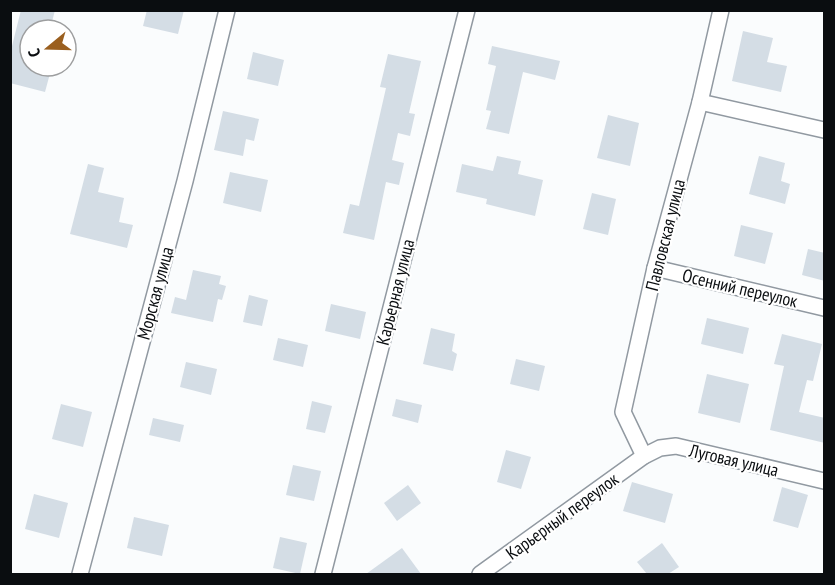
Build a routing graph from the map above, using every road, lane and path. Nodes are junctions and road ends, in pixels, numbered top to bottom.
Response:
1 (226, 10) edge
2 (467, 10) edge
3 (721, 10) edge
4 (700, 102) junction
5 (825, 130) edge
6 (655, 268) junction
7 (825, 308) edge
8 (644, 456) junction
9 (825, 481) edge
10 (80, 574) edge
11 (323, 574) edge
12 (480, 574) edge

1 - 10 street, Морская улица
2 - 11 street, Карьерная улица
3 - 4 street, Павловская улица
4 - 5 street
4 - 6 street, Павловская улица
6 - 7 street, Осенний переулок
6 - 8 street, Павловская улица
8 - 9 street, Луговая улица
8 - 12 street, Карьерный переулок

